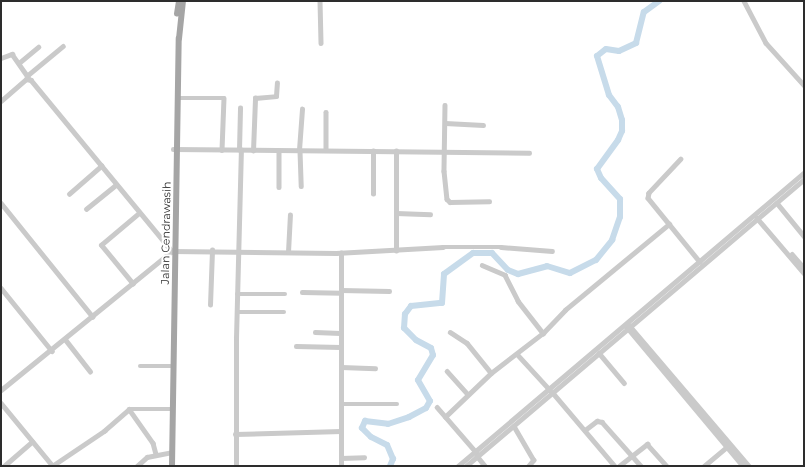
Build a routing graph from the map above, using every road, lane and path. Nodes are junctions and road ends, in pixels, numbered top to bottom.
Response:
1 (178, 1) edge
2 (183, 1) edge
3 (320, 1) edge
4 (744, 1) edge
5 (320, 43) dead end
6 (63, 46) dead end
7 (38, 47) dead end
8 (1, 58) edge
9 (19, 63) junction
10 (28, 77) junction
11 (277, 83) dead end
12 (804, 85) edge
13 (2, 97) edge
14 (178, 98) junction
15 (445, 105) dead end
16 (240, 108) dead end
17 (302, 109) dead end
18 (326, 112) dead end
19 (445, 123) junction
20 (483, 124) dead end
21 (175, 150) junction
22 (222, 150) junction
23 (240, 150) junction
24 (300, 150) junction
25 (326, 150) junction
26 (444, 150) junction
27 (253, 151) junction
28 (279, 151) junction
29 (373, 151) junction
30 (396, 151) junction
31 (529, 153) dead end
32 (681, 159) dead end
33 (101, 166) junction
34 (804, 175) edge
35 (116, 185) junction
36 (301, 186) dead end
37 (279, 187) dead end
38 (69, 194) dead end
39 (373, 194) dead end
40 (489, 201) dead end
41 (1, 203) edge
42 (777, 203) junction
43 (86, 209) dead end
44 (139, 213) junction
45 (396, 213) junction
46 (430, 214) dead end
47 (290, 216) dead end
48 (758, 217) junction
49 (669, 224) junction
50 (804, 236) edge
51 (212, 250) junction
52 (173, 251) junction
53 (238, 251) junction
54 (396, 251) junction
55 (552, 251) dead end
56 (288, 252) junction
57 (341, 252) junction
58 (700, 262) junction
59 (482, 265) dead end
60 (804, 268) edge
61 (804, 273) edge
62 (133, 284) junction
63 (1, 288) edge
64 (341, 291) junction
65 (389, 291) dead end
66 (302, 292) dead end
67 (237, 294) junction
68 (284, 294) dead end
69 (210, 305) dead end
70 (236, 312) junction
71 (284, 312) dead end
72 (93, 317) junction
73 (628, 326) junction
74 (315, 332) dead end
75 (450, 332) dead end
76 (340, 333) junction
77 (543, 333) junction
78 (65, 339) junction
79 (296, 346) dead end
80 (340, 347) junction
81 (52, 351) junction
82 (599, 353) junction
83 (517, 354) junction
84 (140, 366) dead end
85 (172, 366) junction
86 (341, 367) junction
87 (375, 368) dead end
88 (90, 371) dead end
89 (447, 371) dead end
90 (491, 373) junction
91 (624, 384) dead end
92 (1, 390) edge
93 (551, 392) junction
94 (468, 394) junction
95 (1, 403) edge
96 (340, 404) junction
97 (397, 404) dead end
98 (437, 407) dead end
99 (129, 409) junction
100 (170, 409) junction
101 (445, 417) junction
102 (171, 419) junction
103 (514, 426) junction
104 (585, 430) junction
105 (341, 431) junction
106 (235, 434) junction
107 (32, 442) junction
108 (727, 447) junction
109 (171, 452) junction
110 (156, 454) junction
111 (476, 454) junction
112 (632, 455) junction
113 (364, 457) dead end
114 (341, 458) junction
115 (4, 466) edge
116 (52, 466) edge
117 (137, 466) edge
118 (171, 466) edge
119 (236, 466) edge
120 (341, 466) edge
121 (458, 466) edge
122 (466, 466) edge
123 (485, 466) edge
124 (529, 466) edge
125 (615, 466) edge
126 (619, 466) edge
127 (641, 466) edge
128 (667, 466) edge
129 (704, 466) edge
130 (743, 466) edge
131 (749, 466) edge

1 - 21 main road, Jalan Cendrawasih
2 - 14 main road, Jalan Cendrawasih
3 - 5 street
4 - 12 street
6 - 10 street
7 - 9 street
8 - 9 street
9 - 10 street
10 - 13 street
10 - 33 street
11 - 27 street
14 - 21 main road, Jalan Cendrawasih
14 - 22 street
15 - 19 street
16 - 23 street
17 - 24 street
18 - 25 street
19 - 20 street
19 - 26 street
21 - 22 street
21 - 52 main road, Jalan Cendrawasih
22 - 23 street
23 - 27 street
23 - 53 street
24 - 25 street
24 - 28 street
24 - 36 street
25 - 29 street
26 - 30 street
26 - 31 street
26 - 40 street
27 - 28 street
28 - 37 street
29 - 30 street
29 - 39 street
30 - 45 street
32 - 49 street
33 - 35 street
33 - 38 street
34 - 42 street
34 - 48 street
35 - 43 street
35 - 44 street
41 - 72 street
42 - 48 street
42 - 50 street
44 - 52 street
44 - 62 street
45 - 46 street
45 - 54 street
47 - 56 street
48 - 58 street
48 - 60 street
48 - 61 street
48 - 73 street
49 - 58 street
49 - 77 street
51 - 52 street
51 - 53 street
51 - 69 street
52 - 62 street
52 - 85 main road, Jalan Cendrawasih
53 - 56 street
53 - 67 street
54 - 55 street
54 - 57 street
56 - 57 street
57 - 64 street
58 - 73 street
59 - 77 street
62 - 72 street
63 - 81 street
64 - 65 street
64 - 66 street
64 - 76 street
67 - 68 street
67 - 70 street
70 - 71 street
70 - 106 street
72 - 78 street
73 - 82 street
73 - 93 street
73 - 108 street
73 - 131 street
74 - 76 street
75 - 90 street
76 - 80 street
77 - 83 street
78 - 81 street
78 - 88 street
79 - 80 street
80 - 86 street
81 - 92 street
82 - 91 street
82 - 93 street
83 - 90 street
83 - 93 street
84 - 85 street
85 - 100 main road, Jalan Cendrawasih
85 - 102 main road, Jalan Cendrawasih
86 - 87 street
86 - 96 street
89 - 94 street
90 - 94 street
93 - 103 street
93 - 104 street
93 - 111 street
94 - 101 street
95 - 107 street
96 - 97 street
96 - 105 street
98 - 101 street
99 - 100 street
99 - 110 street
99 - 116 street
100 - 102 main road, Jalan Cendrawasih
101 - 111 street
102 - 109 main road, Jalan Cendrawasih
103 - 111 street
103 - 124 street
104 - 112 street
104 - 125 street
105 - 106 street
105 - 114 street
106 - 119 street
107 - 115 street
107 - 116 street
108 - 129 street
108 - 130 street
109 - 110 street
109 - 118 main road, Jalan Cendrawasih
110 - 117 street
111 - 121 street
111 - 122 street
111 - 123 street
112 - 126 street
112 - 127 street
112 - 128 street
113 - 114 street
114 - 120 street

